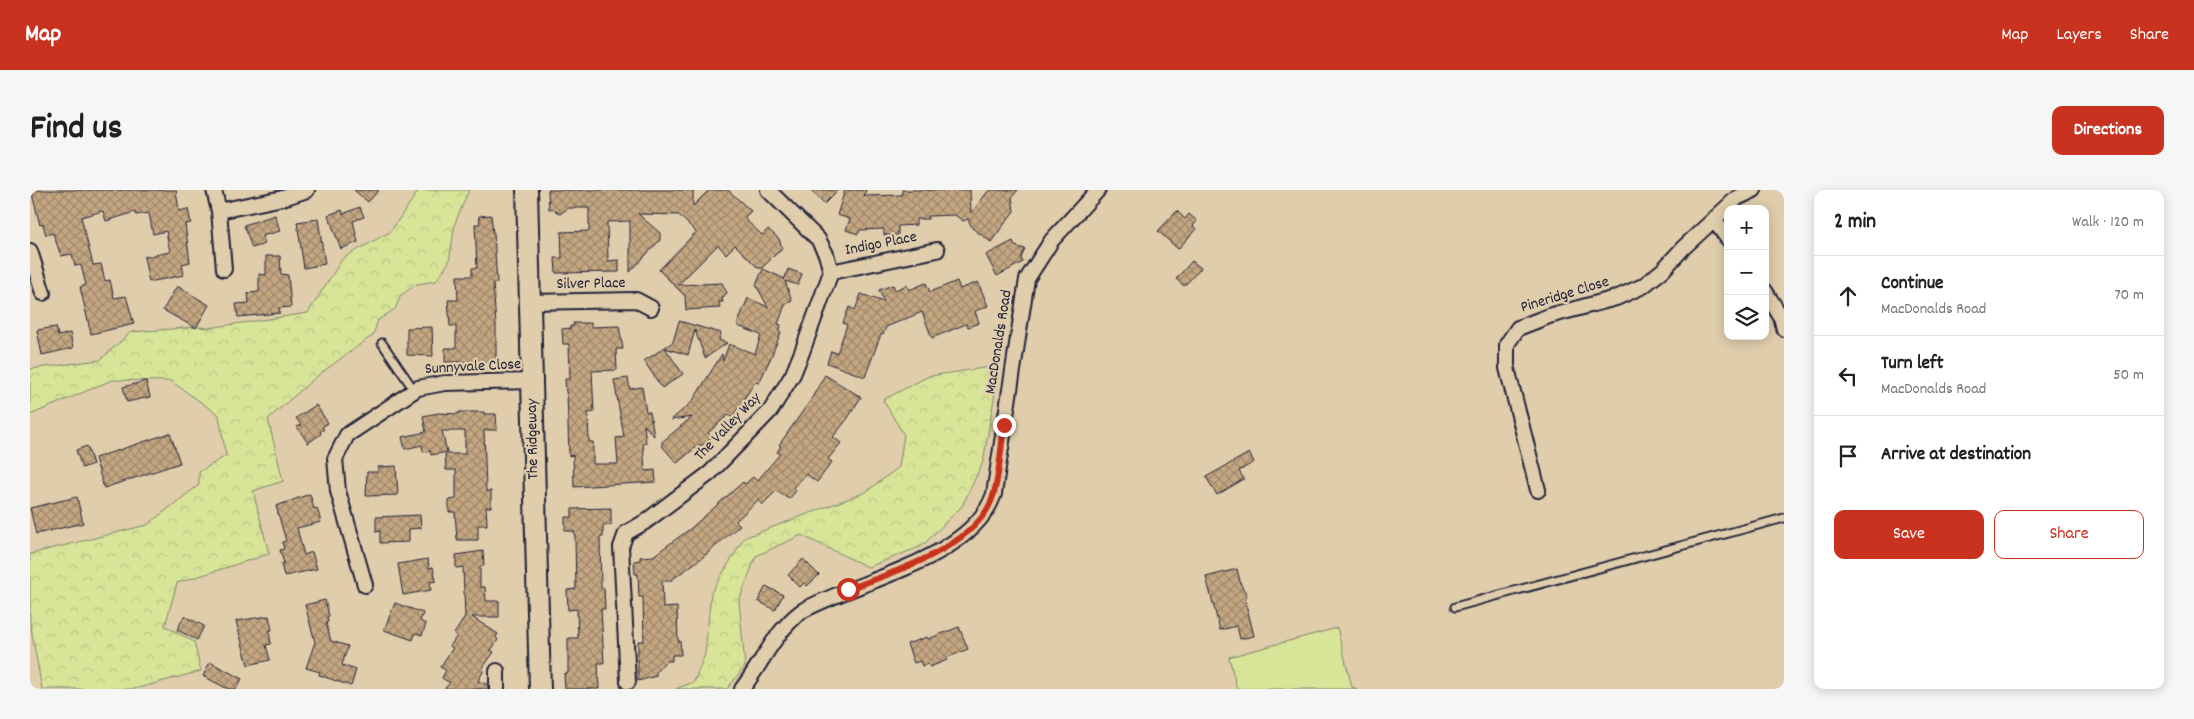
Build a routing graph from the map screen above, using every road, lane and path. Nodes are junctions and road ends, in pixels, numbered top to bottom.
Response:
1 (214, 190) edge
2 (307, 190) edge
3 (527, 190) edge
4 (768, 190) edge
5 (1098, 190) edge
6 (1754, 190) edge
7 (218, 211) junction
8 (1714, 220) junction
9 (1724, 233) edge
10 (937, 250) dead end
11 (30, 251) edge
12 (224, 269) dead end
13 (831, 272) junction
14 (43, 293) dead end
15 (1768, 295) edge
16 (530, 302) junction
17 (651, 308) dead end
18 (1784, 329) edge
19 (382, 343) dead end
20 (532, 381) junction
21 (414, 390) junction
22 (1538, 490) dead end
23 (1784, 518) edge
24 (365, 585) dead end
25 (1455, 608) dead end
26 (496, 672) dead end
27 (628, 682) dead end
28 (497, 689) edge
29 (540, 689) edge
30 (742, 689) edge

1 - 7 street
2 - 7 street
3 - 16 street, The Ridgeway
4 - 13 street
5 - 30 street, MacDonalds Road
6 - 8 street, Pineridge Close
7 - 12 street
8 - 9 street
8 - 22 street, Pineridge Close
10 - 13 street, Indigo Place
11 - 14 street
13 - 27 street, The Valley Way
15 - 18 street
16 - 17 street, Silver Place
16 - 20 street, The Ridgeway
19 - 21 lane
20 - 21 street, Sunnyvale Close
20 - 29 street, The Ridgeway
21 - 24 street, Sunnyvale Close
23 - 25 lane
26 - 28 street

